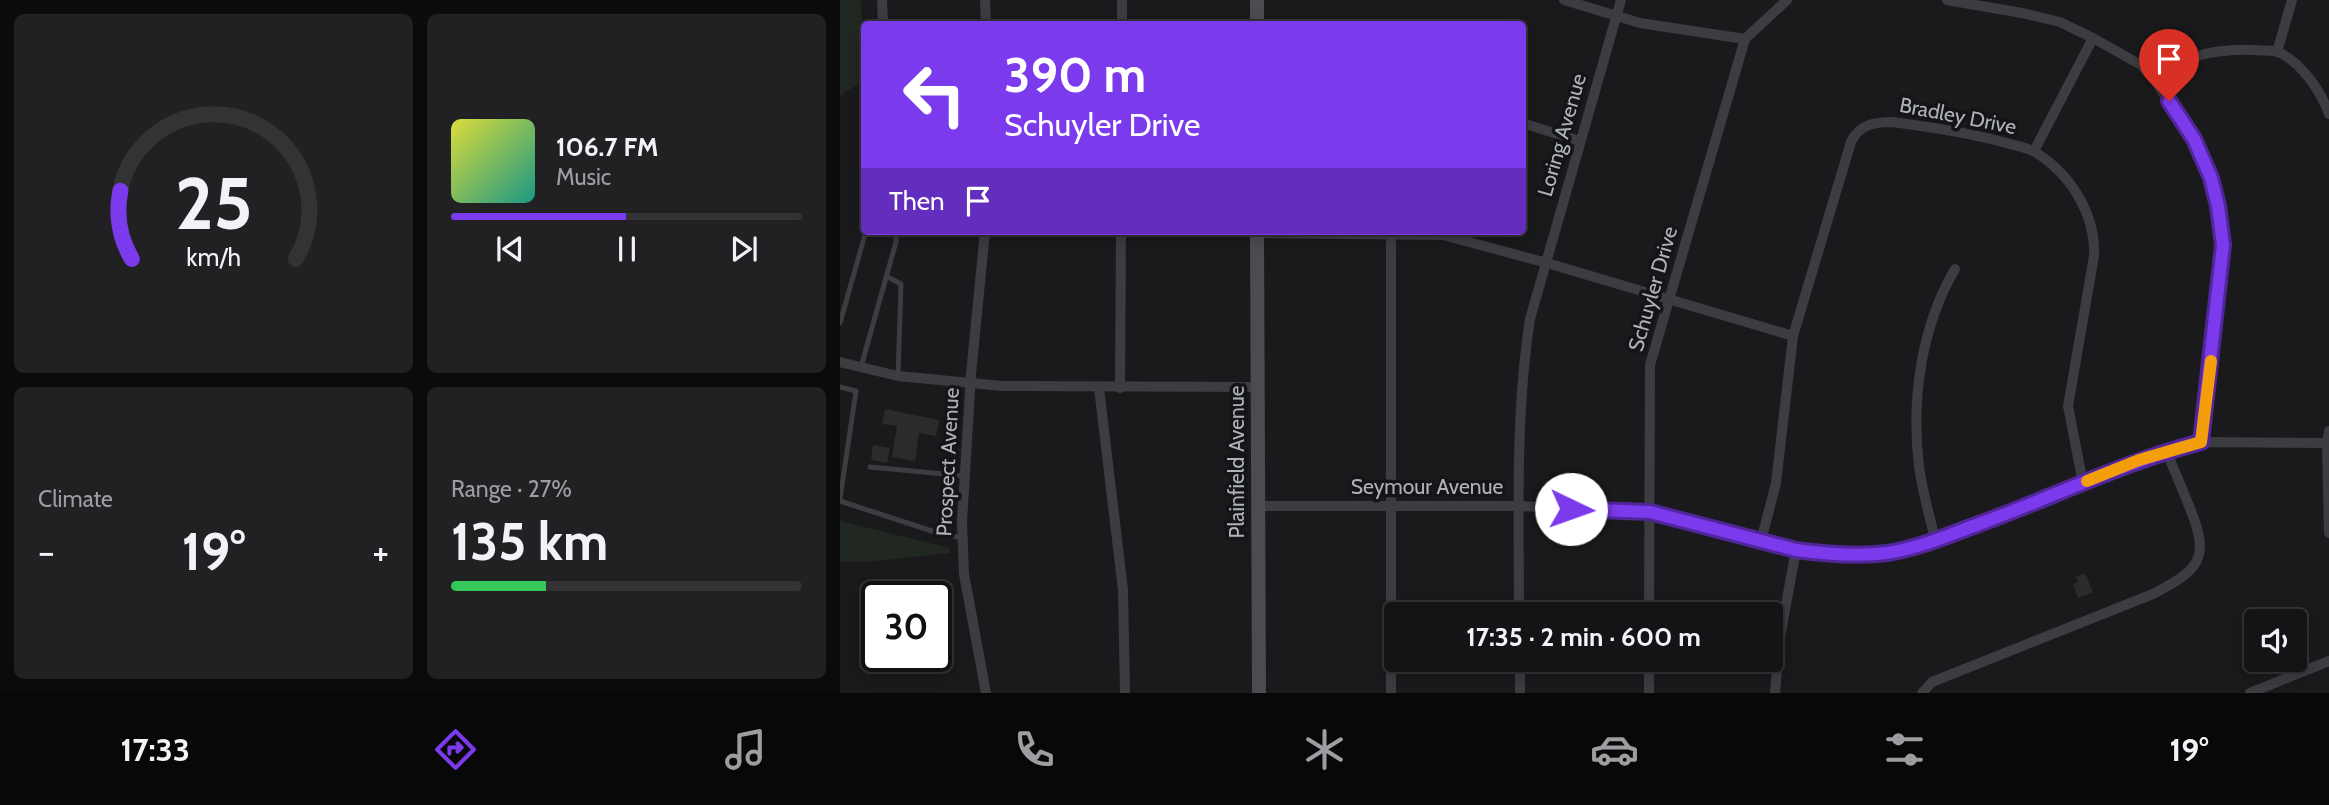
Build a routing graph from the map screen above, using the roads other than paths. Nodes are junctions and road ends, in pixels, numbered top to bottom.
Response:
1 (882, 0) edge
2 (985, 0) edge
3 (1122, 0) edge
4 (1257, 0) edge
5 (1564, 0) edge
6 (1621, 0) edge
7 (1787, 0) edge
8 (1947, 0) edge
9 (2025, 0) edge
10 (2292, 0) edge
11 (2022, 13) junction
12 (1616, 15) junction
13 (883, 21) edge
14 (986, 21) edge
15 (1122, 21) edge
16 (1257, 21) edge
17 (2093, 38) junction
18 (1745, 39) junction
19 (2277, 52) junction
20 (2153, 78) junction
21 (2329, 114) edge
22 (1526, 124) edge
23 (1580, 141) junction
24 (2034, 151) junction
25 (865, 235) edge
26 (896, 235) edge
27 (985, 235) edge
28 (1121, 235) edge
29 (1257, 235) edge
30 (1391, 235) joint
31 (1546, 263) junction
32 (1955, 269) dead end
33 (886, 276) junction
34 (1670, 299) junction
35 (840, 323) edge
36 (1793, 336) junction
37 (840, 362) edge
38 (861, 367) junction
39 (898, 376) junction
40 (970, 383) junction
41 (840, 387) edge
42 (1258, 387) junction
43 (1100, 388) junction
44 (1121, 388) junction
45 (2329, 431) edge
46 (2201, 442) junction
47 (2327, 443) junction
48 (2166, 451) junction
49 (870, 467) dead end
50 (965, 476) junction
51 (2083, 483) junction
52 (840, 500) edge
53 (1258, 506) junction
54 (1391, 506) junction
55 (1519, 506) junction
56 (1650, 512) junction
57 (2329, 533) edge
58 (963, 538) junction
59 (1935, 540) junction
60 (1761, 541) junction
61 (1796, 550) junction
62 (1519, 602) edge
63 (1650, 602) edge
64 (2329, 662) edge
65 (1520, 672) edge
66 (1649, 672) edge
67 (986, 693) edge
68 (1125, 693) edge
69 (1259, 693) edge
70 (1391, 693) edge
71 (1520, 693) edge
72 (1649, 693) edge
73 (1776, 693) edge
74 (1922, 693) edge
75 (2250, 693) edge

1 - 13 street
2 - 14 street
3 - 15 street
4 - 16 street
5 - 12 street
6 - 12 street, Loring Avenue
7 - 18 street
8 - 11 street
9 - 11 street
10 - 19 street
11 - 17 street
12 - 18 street
12 - 23 street, Loring Avenue
17 - 20 street
17 - 24 street
18 - 34 street, Schuyler Drive
19 - 20 street
19 - 21 street
20 - 46 street
22 - 23 street
23 - 31 street, Loring Avenue
24 - 36 street, Bradley Drive
24 - 51 street, Bradley Drive
25 - 35 lane
26 - 33 lane
27 - 40 street, Prospect Avenue
28 - 44 street
29 - 42 street, Plainfield Avenue
30 - 31 street
30 - 54 street
31 - 34 street
31 - 55 street, Loring Avenue
32 - 59 street
33 - 38 lane
33 - 39 lane
34 - 36 street
34 - 56 street, Schuyler Drive
36 - 60 street, Bradley Drive
37 - 38 street
38 - 39 street
39 - 40 street
40 - 43 street
40 - 50 street, Prospect Avenue
41 - 52 lane
42 - 44 street
42 - 53 street, Plainfield Avenue
43 - 44 street
43 - 68 street
45 - 47 street
46 - 47 street, Seymour Avenue
46 - 48 street, Seymour Avenue
47 - 57 street
48 - 51 street, Seymour Avenue
48 - 74 street
49 - 50 lane
50 - 58 street, Prospect Avenue
51 - 59 street, Seymour Avenue
52 - 58 lane
53 - 54 street, Seymour Avenue
53 - 69 street, Plainfield Avenue
54 - 55 street, Seymour Avenue
54 - 70 street
55 - 56 street, Seymour Avenue
55 - 62 street, Loring Avenue
56 - 60 street, Seymour Avenue
56 - 63 street, Schuyler Drive
58 - 67 street, Prospect Avenue
59 - 61 street, Seymour Avenue
60 - 61 street, Seymour Avenue
61 - 73 street
64 - 75 street
65 - 71 street
66 - 72 street

